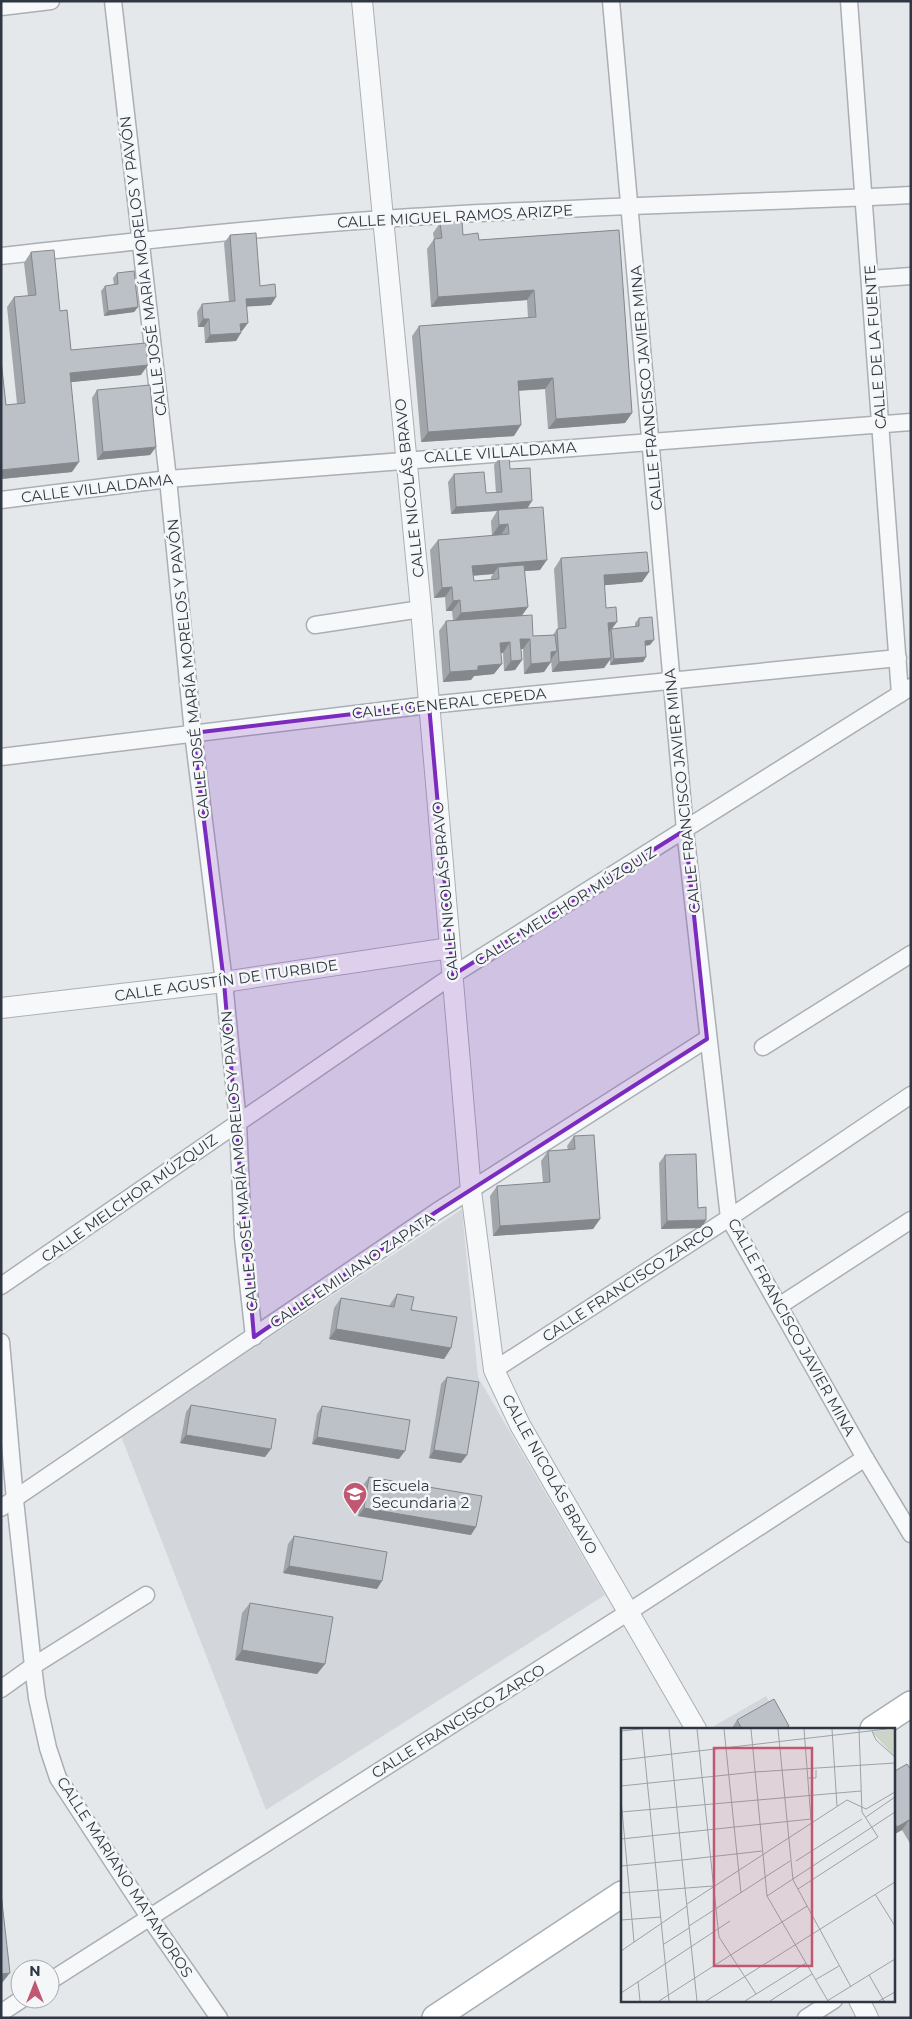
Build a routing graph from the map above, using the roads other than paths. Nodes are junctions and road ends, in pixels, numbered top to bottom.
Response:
1 (51, 1) edge
2 (113, 1) edge
3 (362, 1) edge
4 (611, 1) edge
5 (849, 1) edge
6 (1, 7) edge
7 (911, 195) edge
8 (864, 198) junction
9 (630, 206) junction
10 (384, 219) junction
11 (140, 240) junction
12 (1, 256) edge
13 (911, 276) edge
14 (870, 279) junction
15 (911, 422) edge
16 (881, 424) junction
17 (652, 442) junction
18 (406, 459) junction
19 (168, 478) junction
20 (1, 500) edge
21 (421, 609) junction
22 (315, 625) dead end
23 (898, 658) junction
24 (671, 680) junction
25 (905, 690) edge
26 (429, 705) junction
27 (193, 733) junction
28 (1, 756) edge
29 (685, 830) junction
30 (450, 948) junction
31 (911, 954) edge
32 (453, 975) junction
33 (224, 982) junction
34 (1, 1008) edge
35 (707, 1039) junction
36 (763, 1047) dead end
37 (911, 1095) edge
38 (238, 1123) junction
39 (471, 1191) junction
40 (729, 1218) junction
41 (911, 1220) edge
42 (1, 1286) edge
43 (779, 1306) junction
44 (254, 1337) junction
45 (1, 1342) edge
46 (494, 1370) junction
47 (866, 1458) junction
48 (8, 1504) edge
49 (911, 1534) edge
50 (146, 1595) dead end
51 (627, 1613) junction
52 (33, 1666) junction
53 (1, 1689) edge
54 (911, 1704) edge
55 (695, 1728) edge
56 (875, 1728) edge
57 (621, 1895) edge
58 (149, 1917) junction
59 (60, 1975) edge
60 (831, 2002) edge
61 (860, 2002) edge
62 (219, 2018) edge
63 (435, 2018) edge
64 (806, 2018) edge
65 (868, 2018) edge

1 - 6 street
2 - 11 street, CALLE JOSÉ MARÍA MORELOS Y PAVÓN
3 - 10 street, CALLE NICOLÁS BRAVO
4 - 9 street, CALLE FRANCISCO JAVIER MINA
5 - 8 street, CALLE DE LA FUENTE
7 - 8 street, CALLE MIGUEL RAMOS ARIZPE
8 - 9 street, CALLE MIGUEL RAMOS ARIZPE
8 - 14 street, CALLE DE LA FUENTE
9 - 10 street, CALLE MIGUEL RAMOS ARIZPE
9 - 17 street, CALLE FRANCISCO JAVIER MINA
10 - 11 street, CALLE MIGUEL RAMOS ARIZPE
10 - 18 street, CALLE NICOLÁS BRAVO
11 - 12 street, CALLE MIGUEL RAMOS ARIZPE
11 - 19 street, CALLE JOSÉ MARÍA MORELOS Y PAVÓN
13 - 14 street
14 - 16 street, CALLE DE LA FUENTE
15 - 16 street, CALLE VILLALDAMA
16 - 17 street, CALLE VILLALDAMA
16 - 23 street, CALLE DE LA FUENTE
17 - 18 street, CALLE VILLALDAMA
17 - 24 street, CALLE FRANCISCO JAVIER MINA
18 - 19 street, CALLE VILLALDAMA
18 - 21 street, CALLE NICOLÁS BRAVO
19 - 20 street, CALLE VILLALDAMA
19 - 27 street, CALLE JOSÉ MARÍA MORELOS Y PAVÓN
21 - 22 street
21 - 26 street, CALLE NICOLÁS BRAVO
23 - 24 street, CALLE GENERAL CEPEDA
23 - 25 street, CALLE DE LA FUENTE
24 - 26 street, CALLE GENERAL CEPEDA
24 - 29 street, CALLE FRANCISCO JAVIER MINA
25 - 29 street, CALLE MELCHOR MÚZQUIZ
26 - 27 street, CALLE GENERAL CEPEDA
26 - 30 street, CALLE NICOLÁS BRAVO
27 - 28 street, CALLE GENERAL CEPEDA
27 - 33 street, CALLE JOSÉ MARÍA MORELOS Y PAVÓN
29 - 32 street, CALLE MELCHOR MÚZQUIZ
29 - 35 street, CALLE FRANCISCO JAVIER MINA
30 - 32 street, CALLE NICOLÁS BRAVO
30 - 33 street, CALLE AGUSTÍN DE ITURBIDE
31 - 36 street
32 - 38 street, CALLE MELCHOR MÚZQUIZ
32 - 39 street, CALLE NICOLÁS BRAVO
33 - 34 street, CALLE AGUSTÍN DE ITURBIDE
33 - 38 street, CALLE JOSÉ MARÍA MORELOS Y PAVÓN
35 - 39 street, CALLE EMILIANO ZAPATA
35 - 40 street, CALLE FRANCISCO JAVIER MINA
37 - 40 street, CALLE FRANCISCO ZARCO
38 - 42 street, CALLE MELCHOR MÚZQUIZ
38 - 44 street, CALLE JOSÉ MARÍA MORELOS Y PAVÓN
39 - 44 street, CALLE EMILIANO ZAPATA
39 - 46 street, CALLE NICOLÁS BRAVO
40 - 43 street, CALLE FRANCISCO JAVIER MINA
40 - 46 street, CALLE FRANCISCO ZARCO
41 - 43 street
43 - 47 street, CALLE FRANCISCO JAVIER MINA
44 - 48 street, CALLE EMILIANO ZAPATA
45 - 48 street, CALLE MARIANO MATAMOROS
46 - 51 street, CALLE NICOLÁS BRAVO
47 - 49 street, CALLE FRANCISCO JAVIER MINA
47 - 51 street, CALLE FRANCISCO ZARCO
48 - 52 street, CALLE MARIANO MATAMOROS
50 - 52 street
51 - 55 street, CALLE NICOLÁS BRAVO
51 - 58 street, CALLE FRANCISCO ZARCO
52 - 53 street
52 - 58 street, CALLE MARIANO MATAMOROS
54 - 56 main road
57 - 63 main road
58 - 59 street, CALLE FRANCISCO ZARCO
58 - 62 street, CALLE MARIANO MATAMOROS
60 - 64 street
61 - 65 street

